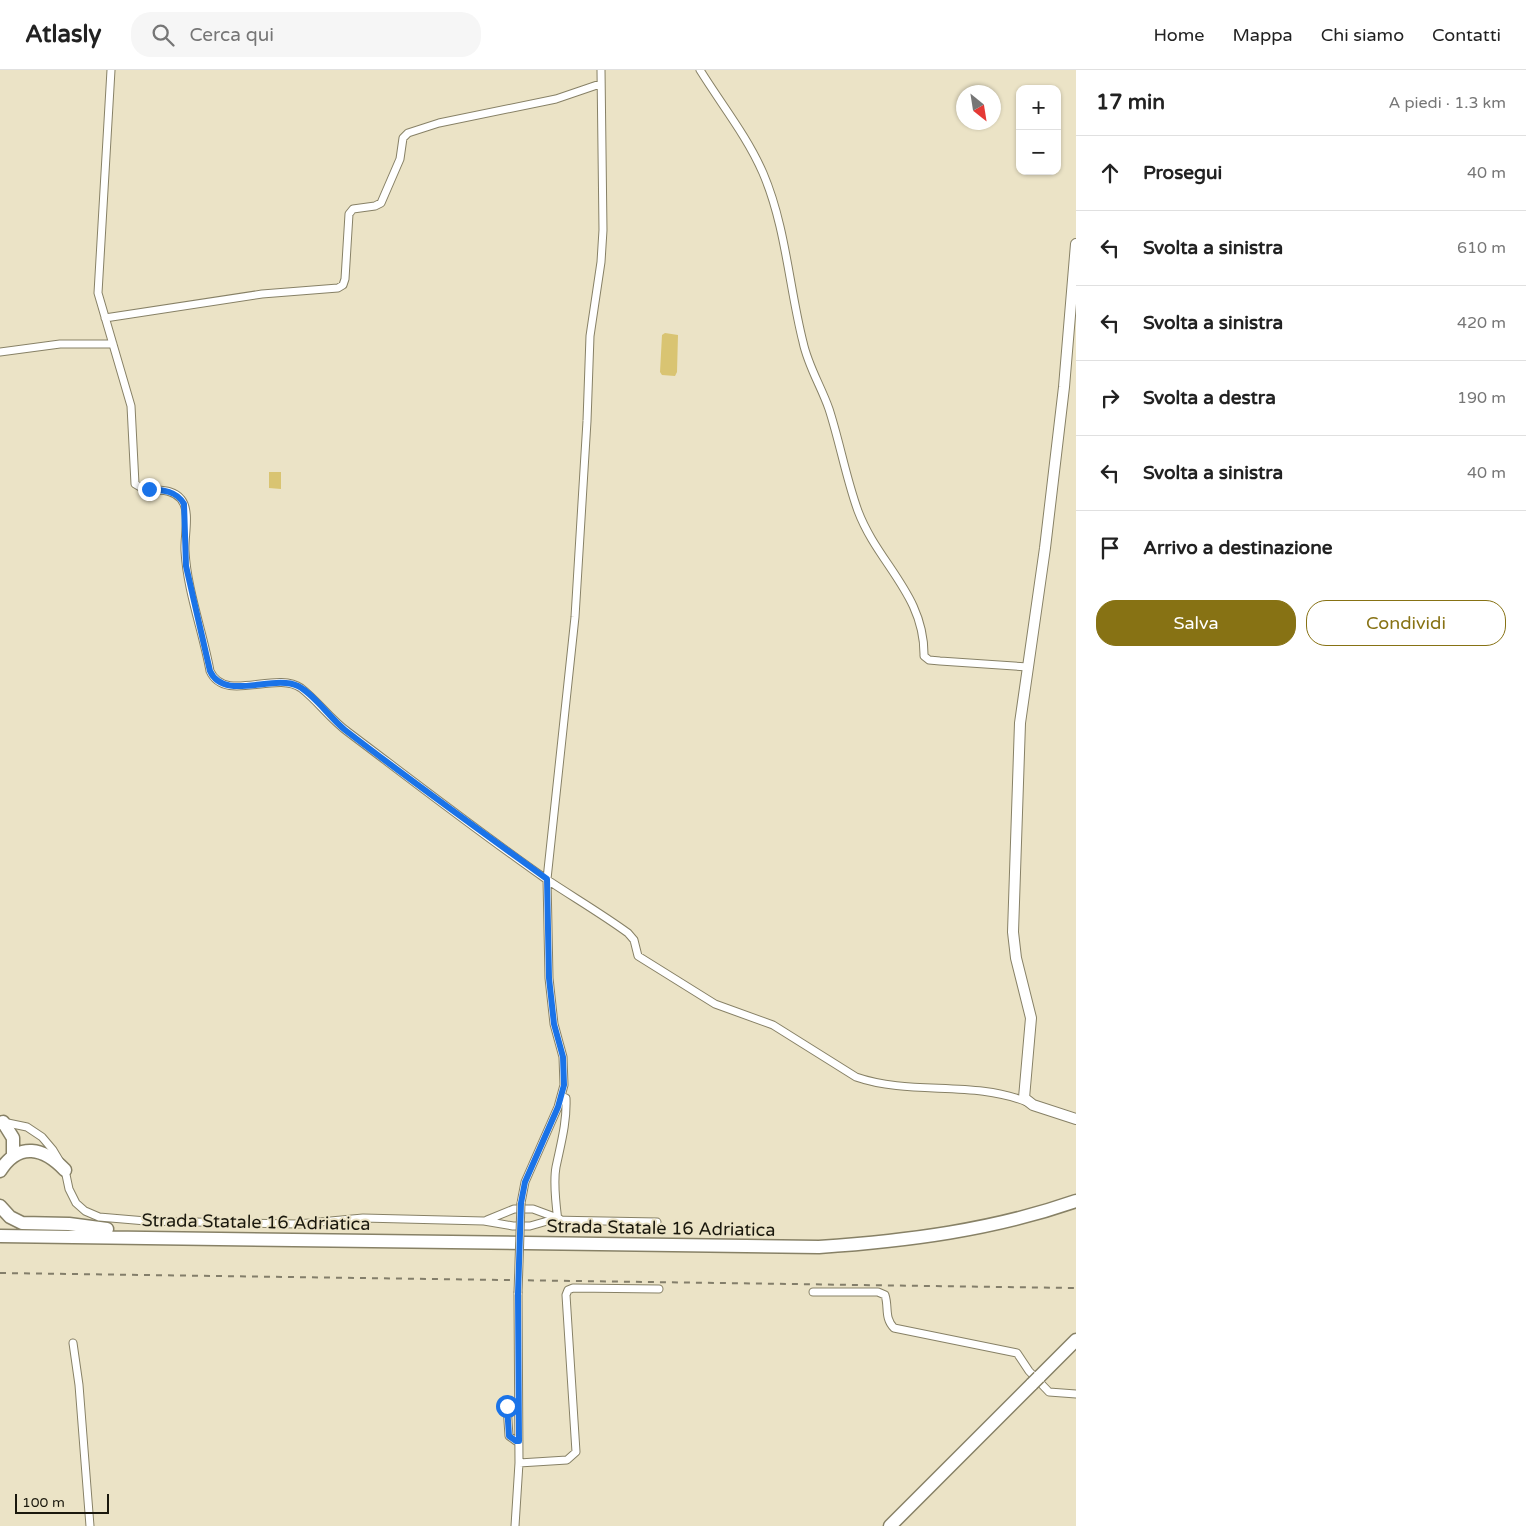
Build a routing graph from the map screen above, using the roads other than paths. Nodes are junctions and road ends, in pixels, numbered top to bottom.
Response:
1 (111, 70) edge
2 (601, 70) edge
3 (700, 70) edge
4 (600, 84) junction
5 (1076, 244) edge
6 (105, 318) junction
7 (113, 344) junction
8 (0, 352) edge
9 (1028, 666) junction
10 (547, 879) junction
11 (561, 1096) junction
12 (1027, 1102) junction
13 (1076, 1119) edge
14 (1, 1122) edge
15 (13, 1156) junction
16 (0, 1170) edge
17 (65, 1170) junction
18 (1076, 1194) edge
19 (1076, 1201) edge
20 (0, 1206) edge
21 (1076, 1207) edge
22 (558, 1219) junction
23 (484, 1220) junction
24 (657, 1222) dead end
25 (1004, 1222) junction
26 (0, 1228) edge
27 (107, 1229) junction
28 (0, 1236) edge
29 (659, 1289) dead end
30 (813, 1292) dead end
31 (1076, 1340) edge
32 (73, 1343) dead end
33 (1076, 1394) edge
34 (507, 1406) dead end
35 (519, 1441) junction
36 (519, 1463) junction
37 (90, 1526) edge
38 (515, 1526) edge
39 (890, 1526) edge

1 - 6 street
2 - 4 street
3 - 9 street
4 - 6 street
4 - 10 street
5 - 9 street
6 - 7 street
7 - 8 street
7 - 10 street
9 - 12 street
10 - 11 street
10 - 12 street
11 - 22 street
11 - 35 street, bridge
12 - 13 street
14 - 15 highway
14 - 17 street
15 - 16 highway
15 - 17 highway
17 - 23 street
18 - 27 highway, Strada Statale 16 Adriatica
19 - 25 highway, Strada Statale 16 Adriatica
20 - 27 highway
21 - 25 highway
22 - 23 street
22 - 23 street
22 - 24 street
25 - 28 highway, Strada Statale 16 Adriatica
26 - 27 highway, Strada Statale 16 Adriatica
29 - 36 street
30 - 33 street
31 - 39 highway
32 - 37 street
34 - 35 street
35 - 36 street
36 - 38 street

